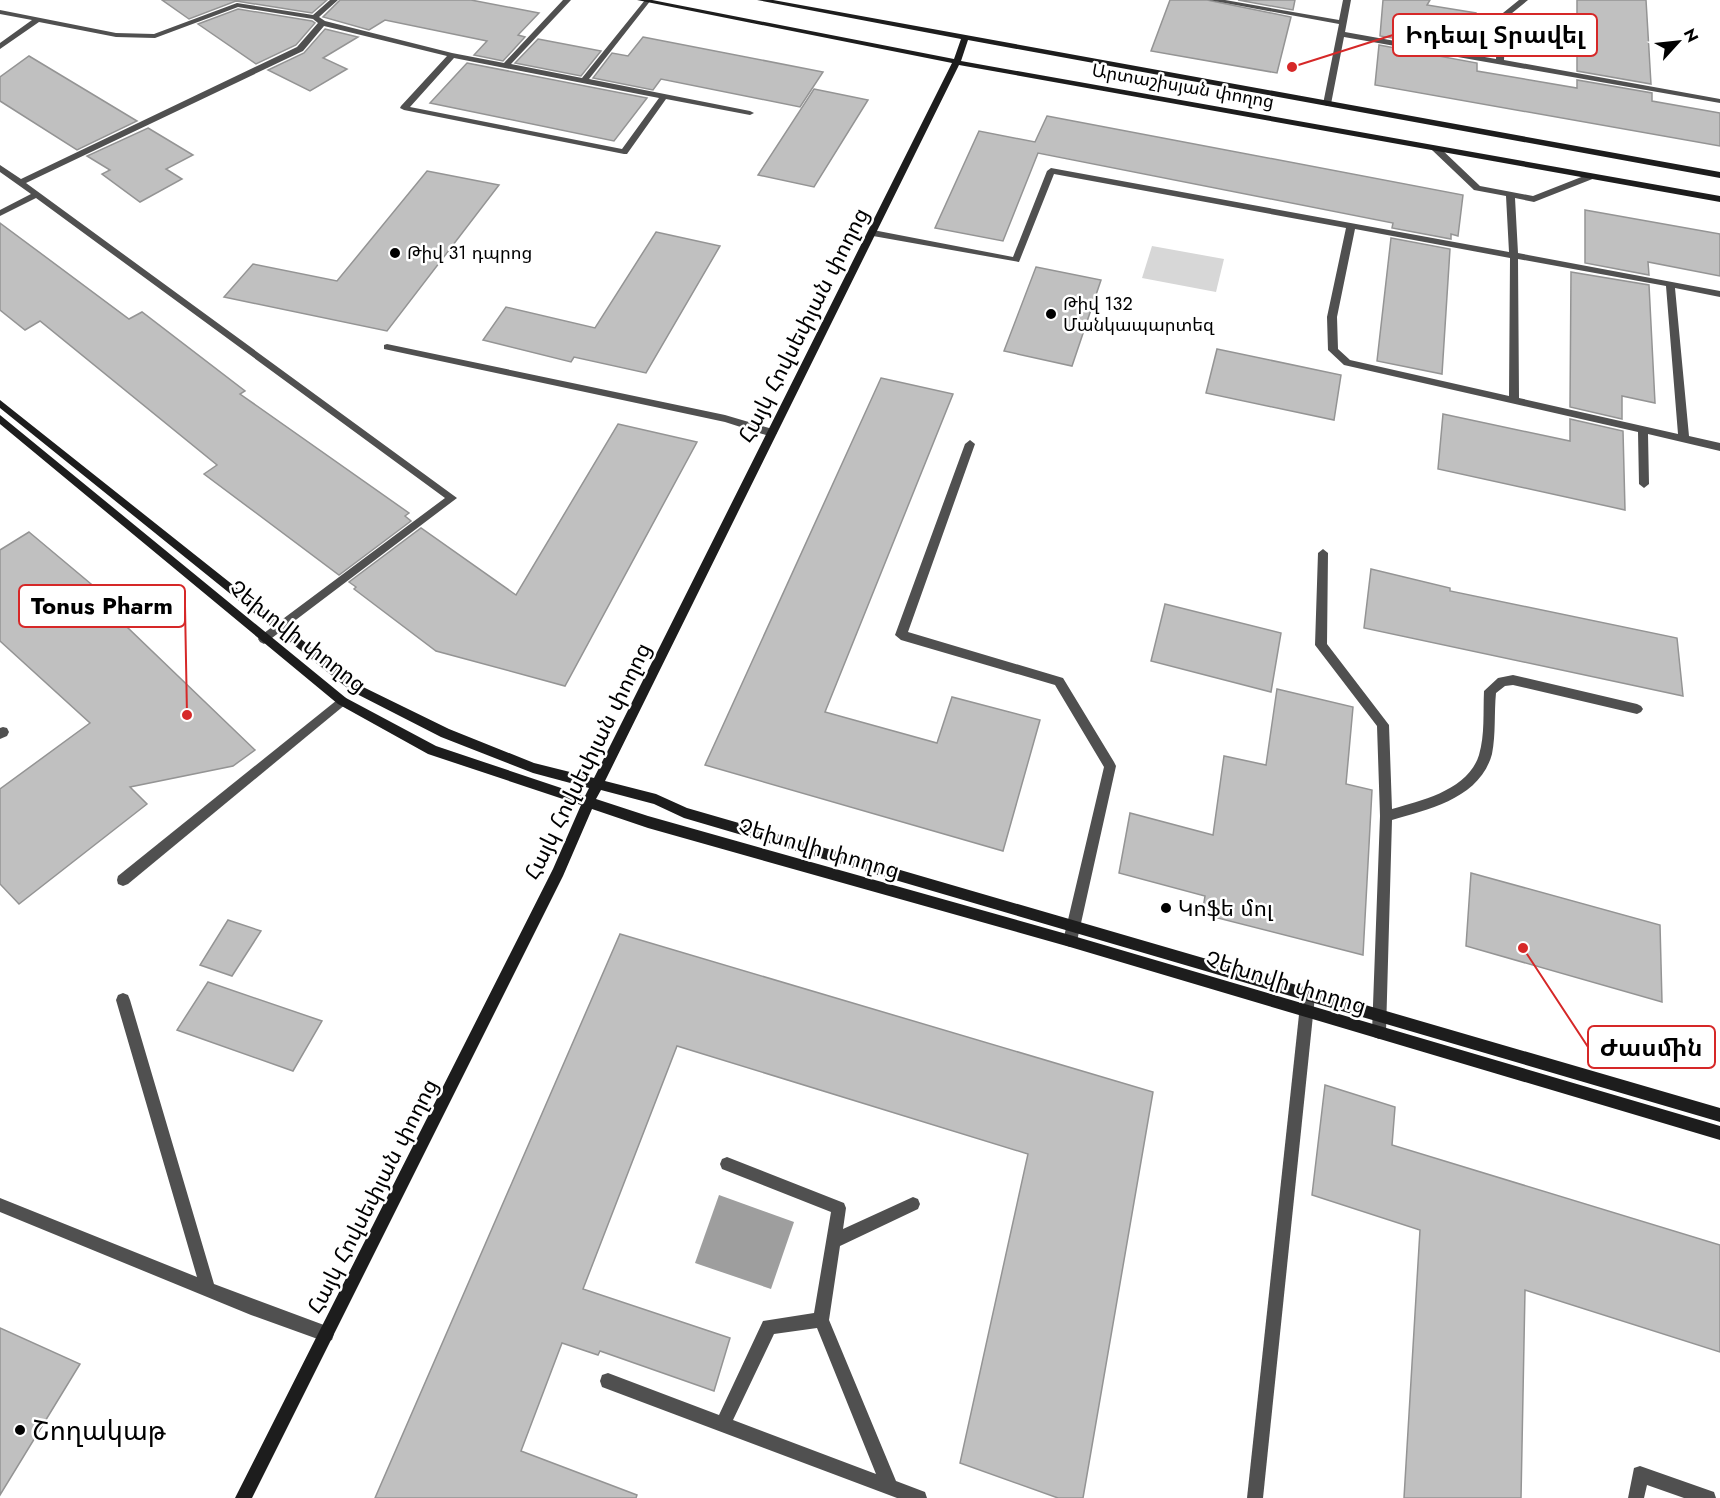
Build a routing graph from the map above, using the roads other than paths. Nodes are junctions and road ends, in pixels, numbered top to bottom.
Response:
1 (334, 0) edge
2 (567, 0) edge
3 (761, 0) edge
4 (1213, 0) edge
5 (1347, 0) edge
6 (1524, 0) edge
7 (644, 1) edge
8 (0, 12) edge
9 (37, 20) junction
10 (319, 20) junction
11 (1343, 23) junction
12 (1341, 34) junction
13 (965, 39) junction
14 (0, 47) edge
15 (452, 56) junction
16 (1500, 61) junction
17 (957, 62) junction
18 (505, 66) junction
19 (584, 81) junction
20 (664, 96) junction
21 (1720, 101) edge
22 (1327, 104) junction
23 (750, 113) dead end
24 (1435, 148) junction
25 (0, 168) edge
26 (1720, 175) edge
27 (1592, 176) junction
28 (19, 183) junction
29 (1510, 194) junction
30 (36, 195) junction
31 (1720, 199) edge
32 (0, 213) edge
33 (1351, 227) junction
34 (873, 233) junction
35 (1514, 257) junction
36 (1670, 284) junction
37 (1720, 294) edge
38 (387, 347) dead end
39 (1514, 399) junction
40 (0, 403) edge
41 (0, 419) edge
42 (1643, 431) junction
43 (772, 433) junction
44 (1684, 440) junction
45 (970, 444) dead end
46 (1720, 447) edge
47 (1644, 484) dead end
48 (1323, 553) dead end
49 (279, 627) junction
50 (264, 639) junction
51 (342, 701) junction
52 (1637, 709) dead end
53 (597, 785) junction
54 (588, 803) junction
55 (1386, 816) junction
56 (123, 880) dead end
57 (1072, 935) junction
58 (123, 1000) dead end
59 (1308, 1003) junction
60 (1379, 1017) junction
61 (1379, 1032) junction
62 (1720, 1115) edge
63 (1720, 1133) edge
64 (727, 1164) dead end
65 (0, 1204) edge
66 (913, 1204) dead end
67 (833, 1242) junction
68 (208, 1289) junction
69 (821, 1320) junction
70 (326, 1334) junction
71 (608, 1380) dead end
72 (723, 1424) junction
73 (890, 1487) junction
74 (243, 1498) edge
75 (920, 1498) edge
76 (1255, 1498) edge
77 (1636, 1498) edge
78 (1708, 1498) edge

1 - 10 street
2 - 18 street
3 - 13 street, Արտաշիսյան փողոց
4 - 11 street
5 - 11 street
6 - 16 street
7 - 17 street, Արտաշիսյան փողոց
7 - 19 street
8 - 9 street
9 - 10 street
9 - 14 street
10 - 15 street
10 - 28 street
11 - 12 street
12 - 16 street
12 - 22 street
13 - 17 street, Հայկ Հովսեփյան փողոց
13 - 22 street, Արտաշիսյան փողոց
15 - 18 street
15 - 20 street
16 - 21 street
17 - 24 street, Արտաշիսյան փողոց
17 - 34 street, Հայկ Հովսեփյան փողոց
18 - 19 street
19 - 20 street
20 - 23 street
22 - 26 street, Արտաշիսյան փողոց
24 - 27 street, Արտաշիսյան փողոց
24 - 29 street
25 - 28 street
27 - 29 street
27 - 31 street, Արտաշիսյան փողոց
28 - 30 street
29 - 35 street
30 - 32 street
30 - 49 street
33 - 34 street
33 - 35 street
33 - 39 street
34 - 43 street, Հայկ Հովսեփյան փողոց
35 - 36 street
35 - 39 street
36 - 37 street
36 - 44 street
38 - 43 street
39 - 42 street
40 - 49 street, Չեխովի փողոց
41 - 50 street, Չեխովի փողոց
42 - 44 street
42 - 47 street
43 - 53 street, Հայկ Հովսեփյան փողոց
44 - 46 street
45 - 57 street
48 - 55 street
49 - 50 street
49 - 53 street, Չեխովի փողոց
50 - 51 street, Չեխովի փողոց
51 - 54 street, Չեխովի փողոց
51 - 56 street
52 - 55 street
53 - 54 street, Հայկ Հովսեփյան փողոց
53 - 57 street, Չեխովի փողոց
54 - 57 street, Չեխովի փողոց
54 - 70 street, Հայկ Հովսեփյան փողոց
55 - 60 street
57 - 59 street, Չեխովի փողոց
58 - 68 street
59 - 60 street, Չեխովի փողոց
59 - 61 street, Չեխովի փողոց
59 - 76 street
60 - 61 street
60 - 62 street, Չեխովի փողոց
61 - 63 street, Չեխովի փողոց
64 - 67 street
65 - 68 street
66 - 67 street
67 - 69 street
68 - 70 street
69 - 72 street
69 - 73 street
70 - 74 street, Հայկ Հովսեփյան փողոց
71 - 72 street
72 - 73 street
73 - 75 street
77 - 78 street

